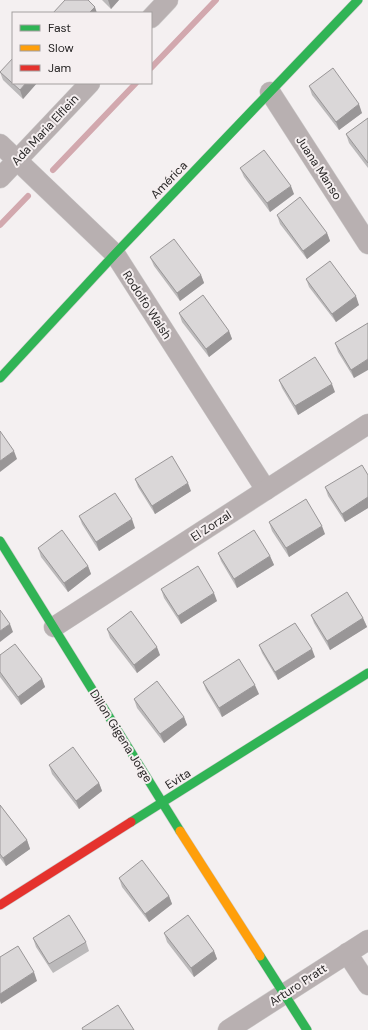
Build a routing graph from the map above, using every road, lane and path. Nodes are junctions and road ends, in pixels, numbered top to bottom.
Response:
1 (168, 0) edge
2 (358, 0) edge
3 (152, 17) edge
4 (89, 84) edge
5 (270, 92) junction
6 (0, 144) edge
7 (17, 160) junction
8 (0, 178) edge
9 (368, 244) edge
10 (115, 254) junction
11 (0, 378) edge
12 (368, 424) edge
13 (266, 490) junction
14 (0, 541) edge
15 (54, 628) junction
16 (368, 673) edge
17 (162, 803) junction
18 (0, 905) edge
19 (368, 940) edge
20 (348, 953) junction
21 (368, 985) edge
22 (284, 994) junction
23 (228, 1030) edge
24 (307, 1030) edge

1 - 3 street
2 - 5 street, América
4 - 7 street, Ada Maria Elflein
5 - 9 street, Juana Manso
5 - 10 street, América
6 - 7 street, Rodolfo Walsh
7 - 8 street, Ada Maria Elflein
7 - 10 street, Rodolfo Walsh
10 - 11 street, América
10 - 13 street, Rodolfo Walsh
12 - 13 street, El Zorzal
13 - 15 street, El Zorzal
14 - 15 street, Dillon Gigena Jorge
15 - 17 street, Dillon Gigena Jorge
16 - 17 street, Evita
17 - 18 street, Evita
17 - 22 street, Dillon Gigena Jorge
19 - 20 street, Arturo Pratt
20 - 21 street
20 - 22 street, Arturo Pratt
22 - 23 street, Arturo Pratt
22 - 24 street, Dillon Gigena Jorge

